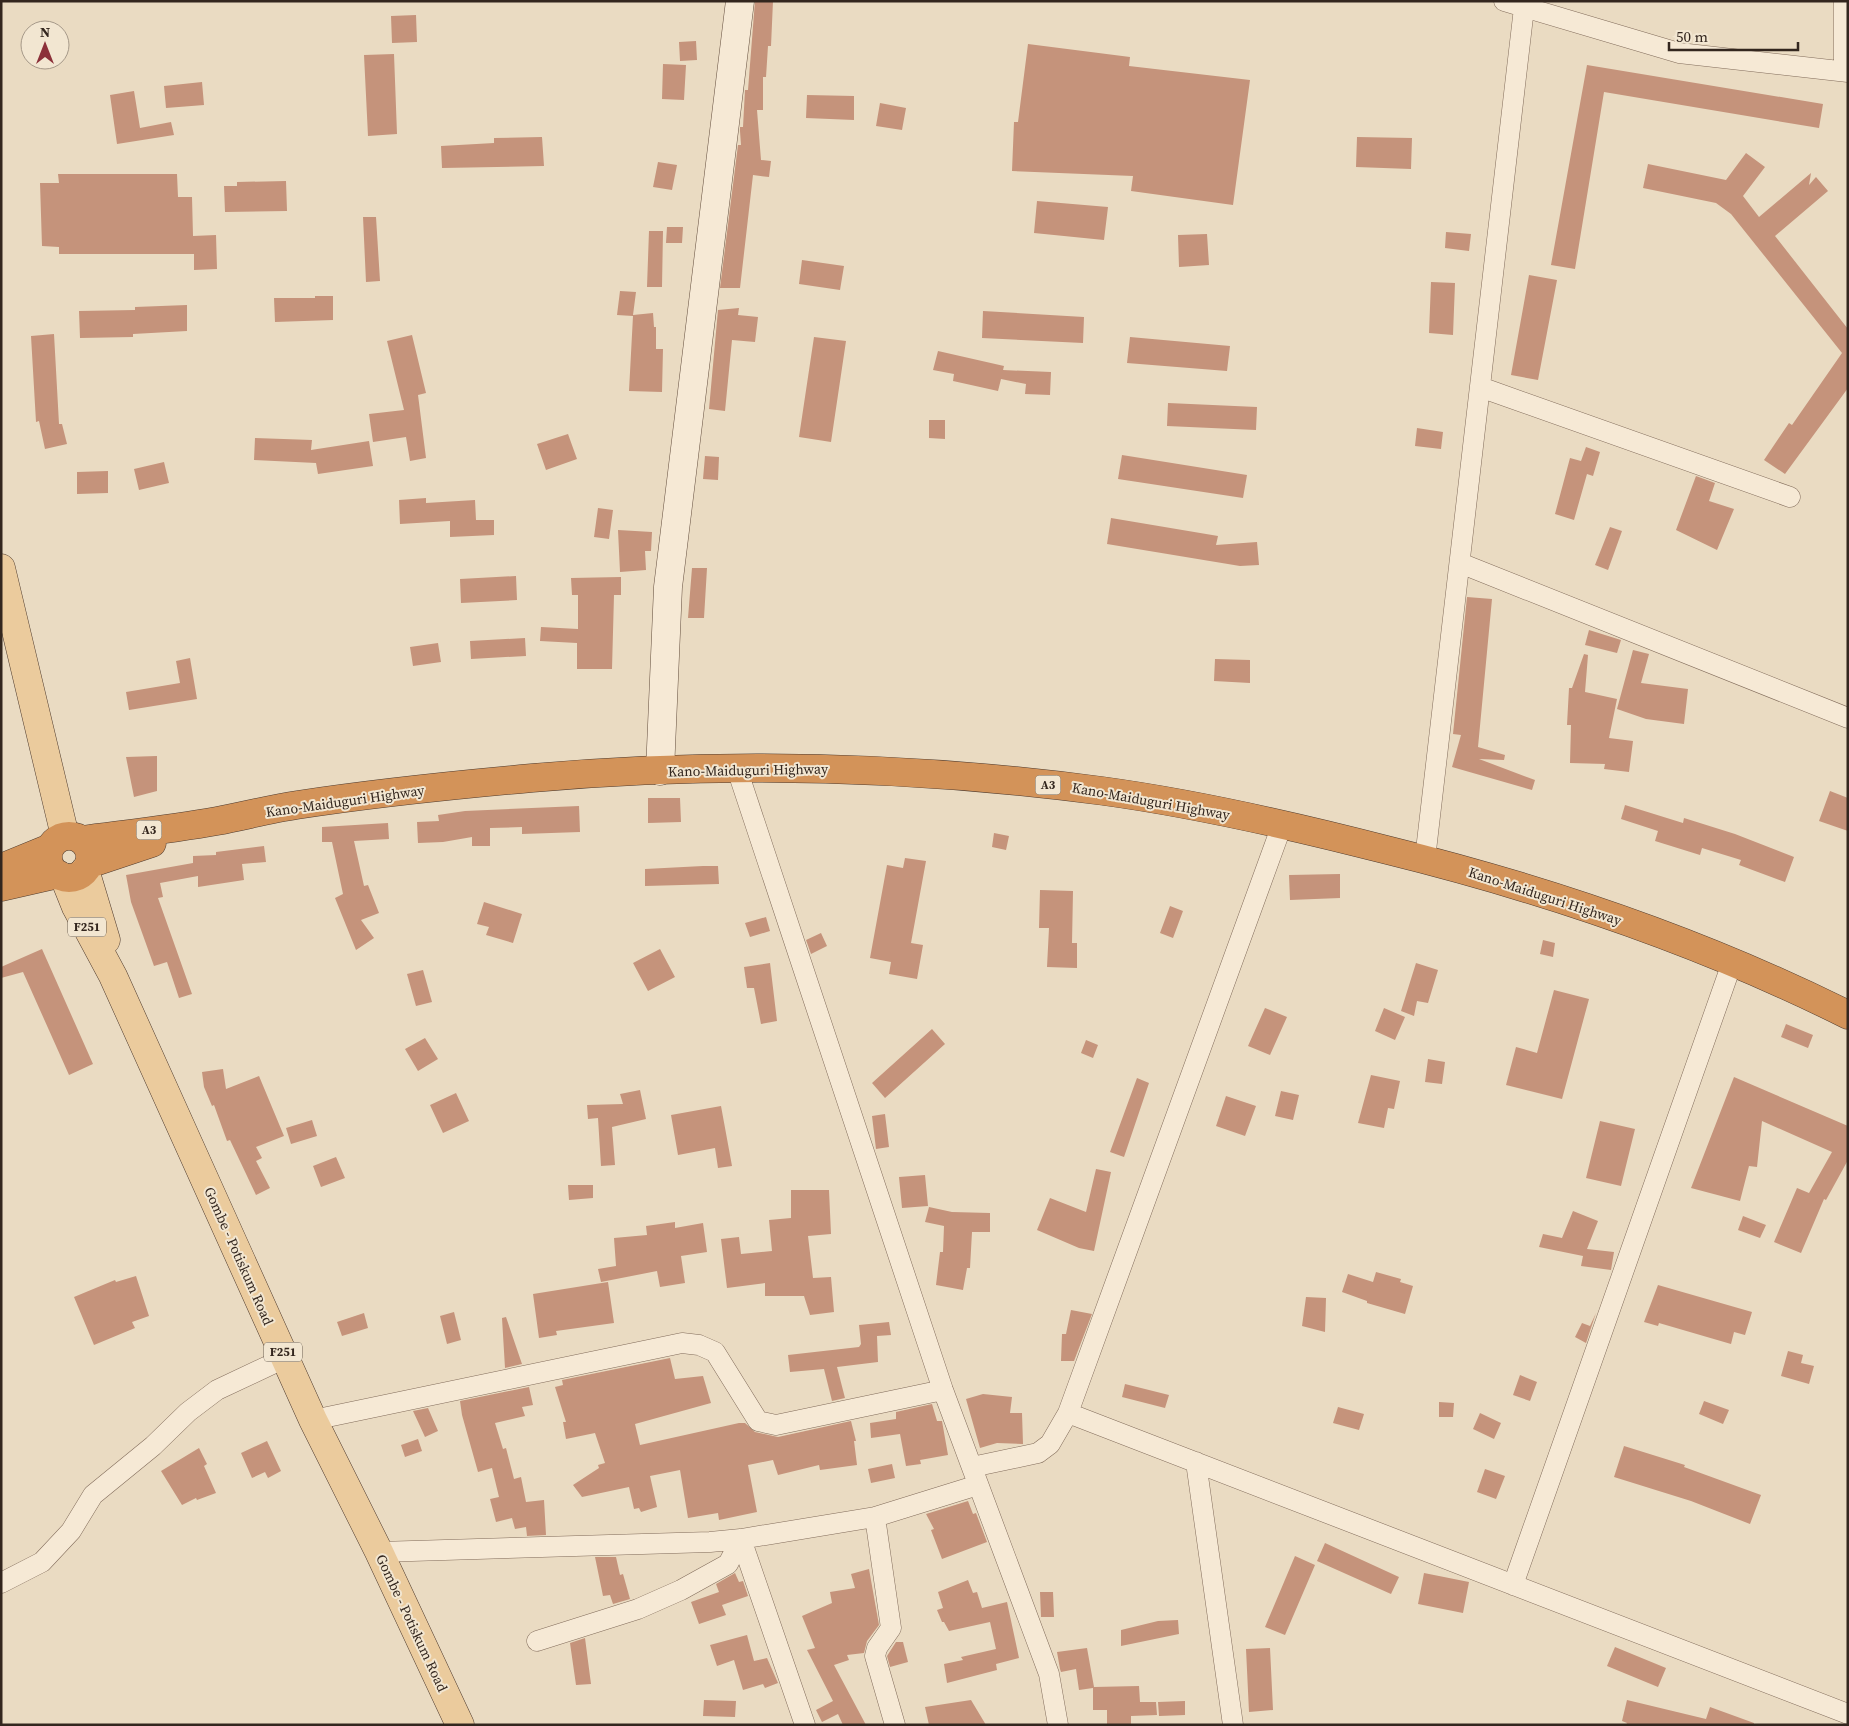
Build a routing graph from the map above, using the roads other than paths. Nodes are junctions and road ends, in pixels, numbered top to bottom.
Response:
1 (740, 1) edge
2 (1844, 1) edge
3 (1510, 3) edge
4 (1846, 71) edge
5 (1480, 387) junction
6 (1790, 497) dead end
7 (1460, 563) junction
8 (1, 568) edge
9 (1848, 718) edge
10 (737, 769) junction
11 (660, 771) junction
12 (1282, 825) junction
13 (71, 859) junction
14 (1426, 859) junction
15 (1, 868) edge
16 (1, 888) edge
17 (1732, 963) junction
18 (1848, 1016) edge
19 (285, 1358) junction
20 (943, 1390) junction
21 (1068, 1413) junction
22 (313, 1420) junction
23 (1196, 1462) junction
24 (975, 1476) junction
25 (875, 1517) junction
26 (741, 1539) junction
27 (379, 1552) junction
28 (1, 1583) edge
29 (1513, 1585) junction
30 (537, 1641) dead end
31 (1848, 1714) edge
32 (460, 1725) edge
33 (805, 1725) edge
34 (895, 1725) edge
35 (1058, 1725) edge
36 (1233, 1725) edge

1 - 11 street
2 - 4 street
3 - 4 street
3 - 5 street
5 - 6 street
5 - 7 street
7 - 9 street
7 - 14 street
8 - 13 main road, Gombe - Potiskum Road
10 - 11 highway, Kano-Maiduguri Highway / A3
10 - 12 highway, Kano-Maiduguri Highway / A3
10 - 20 street
11 - 13 highway, Kano-Maiduguri Highway / A3
12 - 14 highway, Kano-Maiduguri Highway / A3
12 - 21 street
13 - 15 highway, Kano-Maiduguri Highway / A3
13 - 16 highway, Kano-Maiduguri Highway / A3
13 - 19 main road, Gombe - Potiskum Road / F251
14 - 17 highway, Kano-Maiduguri Highway / A3
17 - 18 highway, Kano-Maiduguri Highway / A3
17 - 29 street
19 - 22 main road, Gombe - Potiskum Road / F251
19 - 28 street
20 - 22 street
20 - 24 street
21 - 23 street
21 - 24 street
22 - 27 main road, Gombe - Potiskum Road / F251
23 - 29 street
23 - 36 street
24 - 25 street
24 - 35 street
25 - 26 street
25 - 34 street
26 - 27 street
26 - 30 street
26 - 33 street
27 - 32 main road, Gombe - Potiskum Road / F251
29 - 31 street

